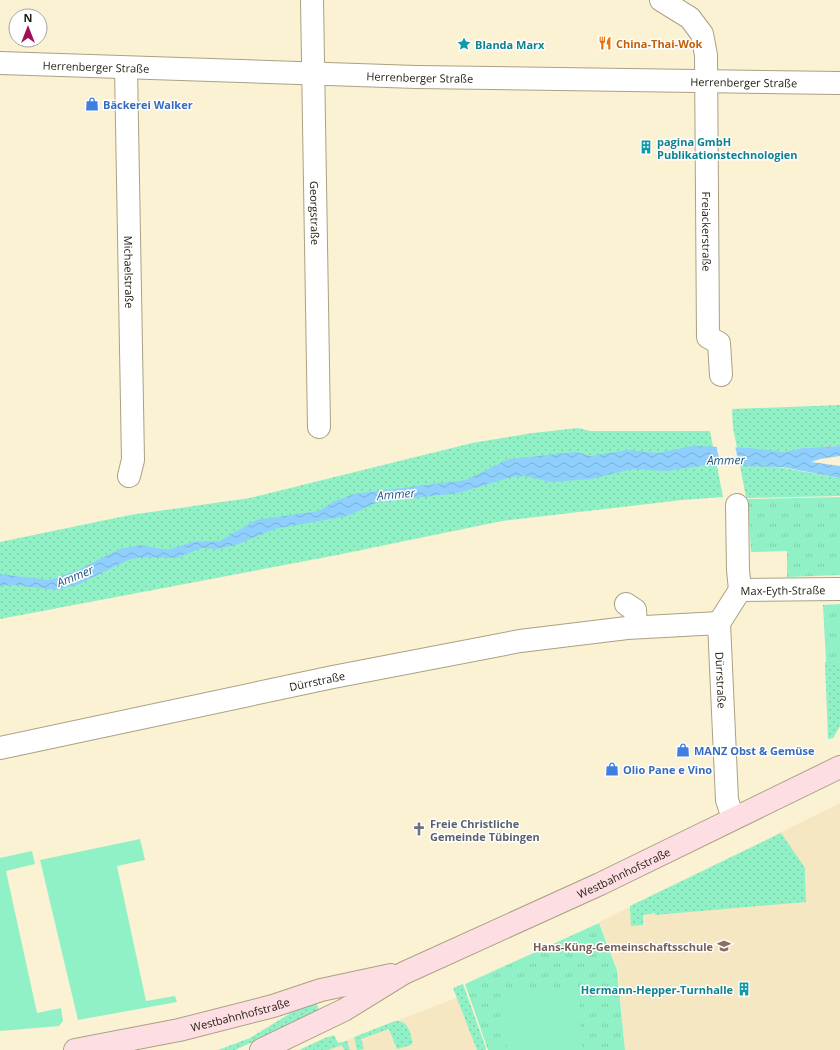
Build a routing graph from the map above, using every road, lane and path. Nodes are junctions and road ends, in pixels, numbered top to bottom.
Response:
1 (312, 0) edge
2 (661, 0) edge
3 (0, 63) edge
4 (126, 68) junction
5 (313, 75) junction
6 (706, 82) junction
7 (840, 83) edge
8 (721, 375) dead end
9 (318, 427) dead end
10 (129, 476) dead end
11 (736, 505) dead end
12 (740, 590) junction
13 (840, 590) edge
14 (626, 604) dead end
15 (719, 623) junction
16 (636, 627) junction
17 (0, 748) edge
18 (840, 767) edge
19 (733, 818) junction
20 (404, 973) junction
21 (75, 1050) edge
22 (261, 1050) edge

1 - 5 street, Georgstraße
2 - 6 street
3 - 4 street, Herrenberger Straße
4 - 5 street, Herrenberger Straße
4 - 10 street, Michaelstraße
5 - 6 street, Herrenberger Straße
5 - 9 street, Georgstraße
6 - 7 street, Herrenberger Straße
6 - 8 street, Freiackerstraße
11 - 12 street
12 - 13 street, Max-Eyth-Straße
12 - 15 street, Max-Eyth-Straße
14 - 16 street
15 - 16 street, Dürrstraße
15 - 19 street, Dürrstraße
16 - 17 street, Dürrstraße
18 - 19 main road, Westbahnhofstraße
19 - 20 main road, Westbahnhofstraße
20 - 21 main road, Westbahnhofstraße
20 - 22 main road, Westbahnhofstraße

